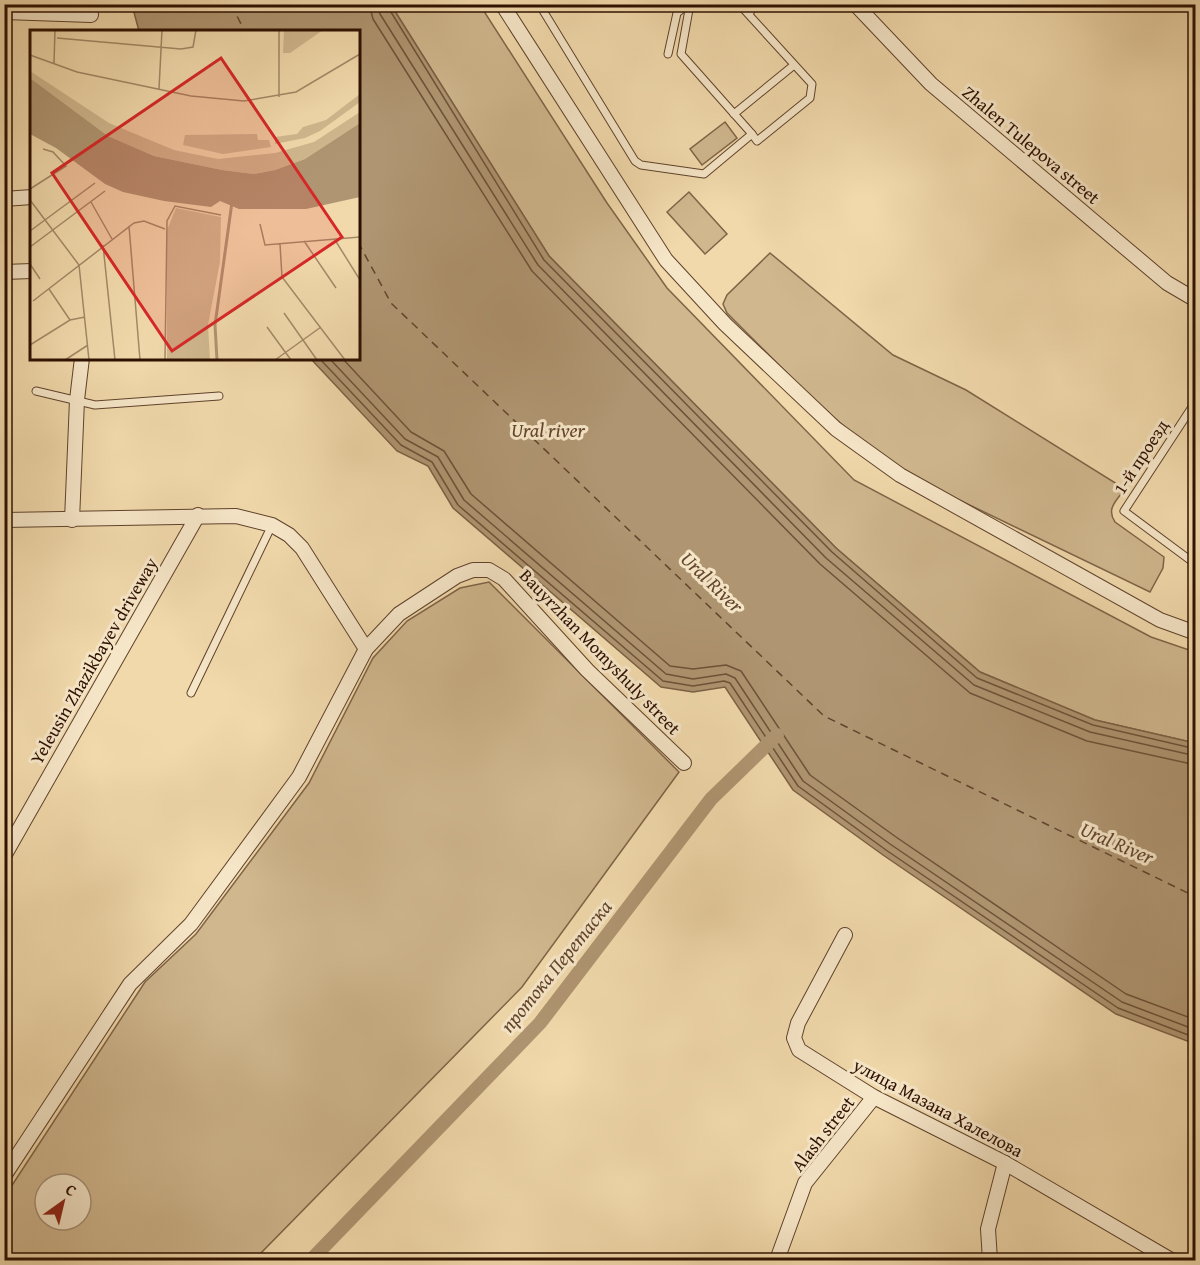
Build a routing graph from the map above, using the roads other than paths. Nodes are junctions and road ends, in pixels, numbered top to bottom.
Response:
1 (89, 4) edge
2 (502, 4) edge
3 (539, 4) edge
4 (690, 4) edge
5 (739, 4) edge
6 (755, 4) edge
7 (855, 4) edge
8 (4, 12) edge
9 (749, 14) junction
10 (668, 54) dead end
11 (794, 65) junction
12 (734, 114) junction
13 (752, 134) junction
14 (30, 197) edge
15 (4, 199) edge
16 (30, 271) edge
17 (4, 272) edge
18 (1196, 300) edge
19 (82, 360) edge
20 (36, 391) dead end
21 (219, 396) dead end
22 (77, 400) junction
23 (1196, 401) edge
24 (198, 515) junction
25 (8, 520) edge
26 (72, 520) junction
27 (272, 525) junction
28 (4, 534) edge
29 (1196, 552) edge
30 (1196, 633) edge
31 (366, 649) junction
32 (191, 693) dead end
33 (684, 763) dead end
34 (4, 856) edge
35 (845, 935) dead end
36 (874, 1097) junction
37 (1005, 1163) junction
38 (4, 1176) edge
39 (1156, 1256) edge
40 (777, 1260) edge
41 (990, 1260) edge
42 (1171, 1260) edge

1 - 8 street
2 - 30 street
3 - 13 lane
4 - 10 lane
4 - 12 lane
5 - 9 lane
6 - 9 lane
7 - 18 street, Zhalen Tulepova street
9 - 11 lane
11 - 12 lane
11 - 13 lane
12 - 13 lane
14 - 15 street
16 - 17 street
19 - 22 street
20 - 22 lane
21 - 22 lane
22 - 26 street
23 - 29 lane, 1-й проезд
24 - 26 street
24 - 27 street
24 - 34 street, Yeleusin Zhazikbayev driveway
25 - 26 street
25 - 28 street
27 - 31 street
27 - 32 lane
31 - 33 street, Bauyrzhan Momyshuly street
31 - 38 street, Bauyrzhan Momyshuly street
35 - 36 street, улица Мазана Халелова
36 - 37 street, улица Мазана Халелова
36 - 40 street, Alash street
37 - 39 street, улица Мазана Халелова
37 - 41 street
39 - 42 street, улица Мазана Халелова

